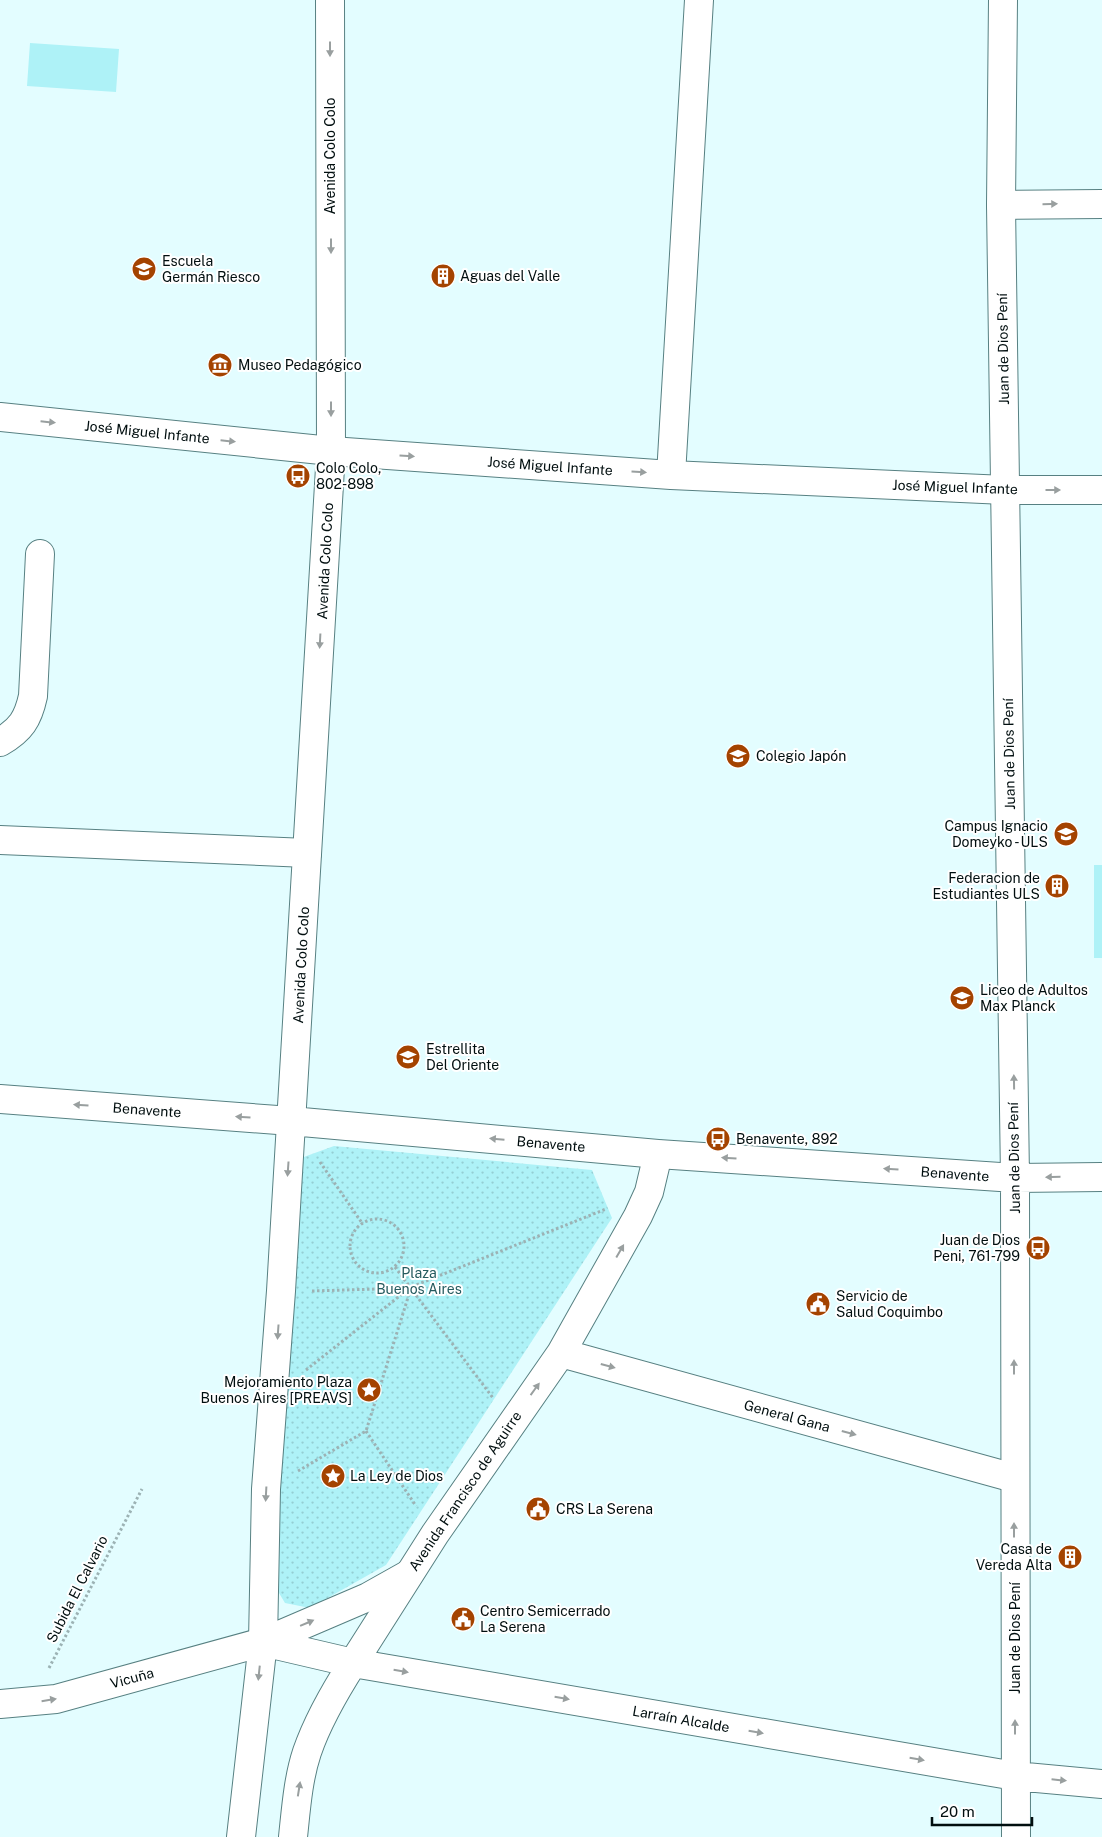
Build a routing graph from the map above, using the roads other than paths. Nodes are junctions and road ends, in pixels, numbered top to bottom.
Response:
1 (330, 0) edge
2 (699, 0) edge
3 (1002, 0) edge
4 (1102, 204) edge
5 (1001, 205) junction
6 (0, 417) edge
7 (332, 451) junction
8 (671, 475) junction
9 (1004, 490) junction
10 (1102, 490) edge
11 (40, 554) dead end
12 (0, 742) edge
13 (0, 840) edge
14 (307, 854) junction
15 (0, 1099) edge
16 (292, 1121) junction
17 (658, 1154) junction
18 (1102, 1176) edge
19 (1015, 1178) junction
20 (561, 1353) junction
21 (1014, 1478) junction
22 (409, 1574) junction
23 (263, 1642) junction
24 (353, 1663) junction
25 (0, 1704) edge
26 (1015, 1776) junction
27 (1102, 1784) edge
28 (241, 1837) edge
29 (293, 1837) edge
30 (1016, 1837) edge

1 -> 7 main road, Avenida Colo Colo
2 - 8 main road
3 - 5 main road, Juan de Dios Pení
5 -> 4 main road
5 - 9 main road, Juan de Dios Pení
6 -> 7 main road, José Miguel Infante
7 -> 8 main road, José Miguel Infante
7 -> 14 main road, Avenida Colo Colo
8 - 9 main road, José Miguel Infante
9 -> 10 main road, José Miguel Infante
19 -> 9 main road, Juan de Dios Pení
11 - 12 main road
13 - 14 main road
14 - 16 main road, Avenida Colo Colo
16 -> 15 main road, Benavente
17 -> 16 main road, Benavente
16 -> 23 main road
19 -> 17 main road, Benavente
20 -> 17 main road, Avenida Francisco de Aguirre
18 -> 19 main road, Benavente
21 -> 19 main road, Juan de Dios Pení
20 -> 21 main road, General Gana
22 -> 20 main road, Avenida Francisco de Aguirre
26 -> 21 main road, Juan de Dios Pení
23 -> 22 main road, Vicuña
22 - 24 main road, Avenida Francisco de Aguirre
23 - 24 main road, Larraín Alcalde
25 -> 23 main road, Vicuña
23 -> 28 main road
24 -> 26 main road, Larraín Alcalde
29 -> 24 main road, Avenida Francisco de Aguirre
26 -> 27 main road, Larraín Alcalde
26 - 30 main road, Juan de Dios Pení

